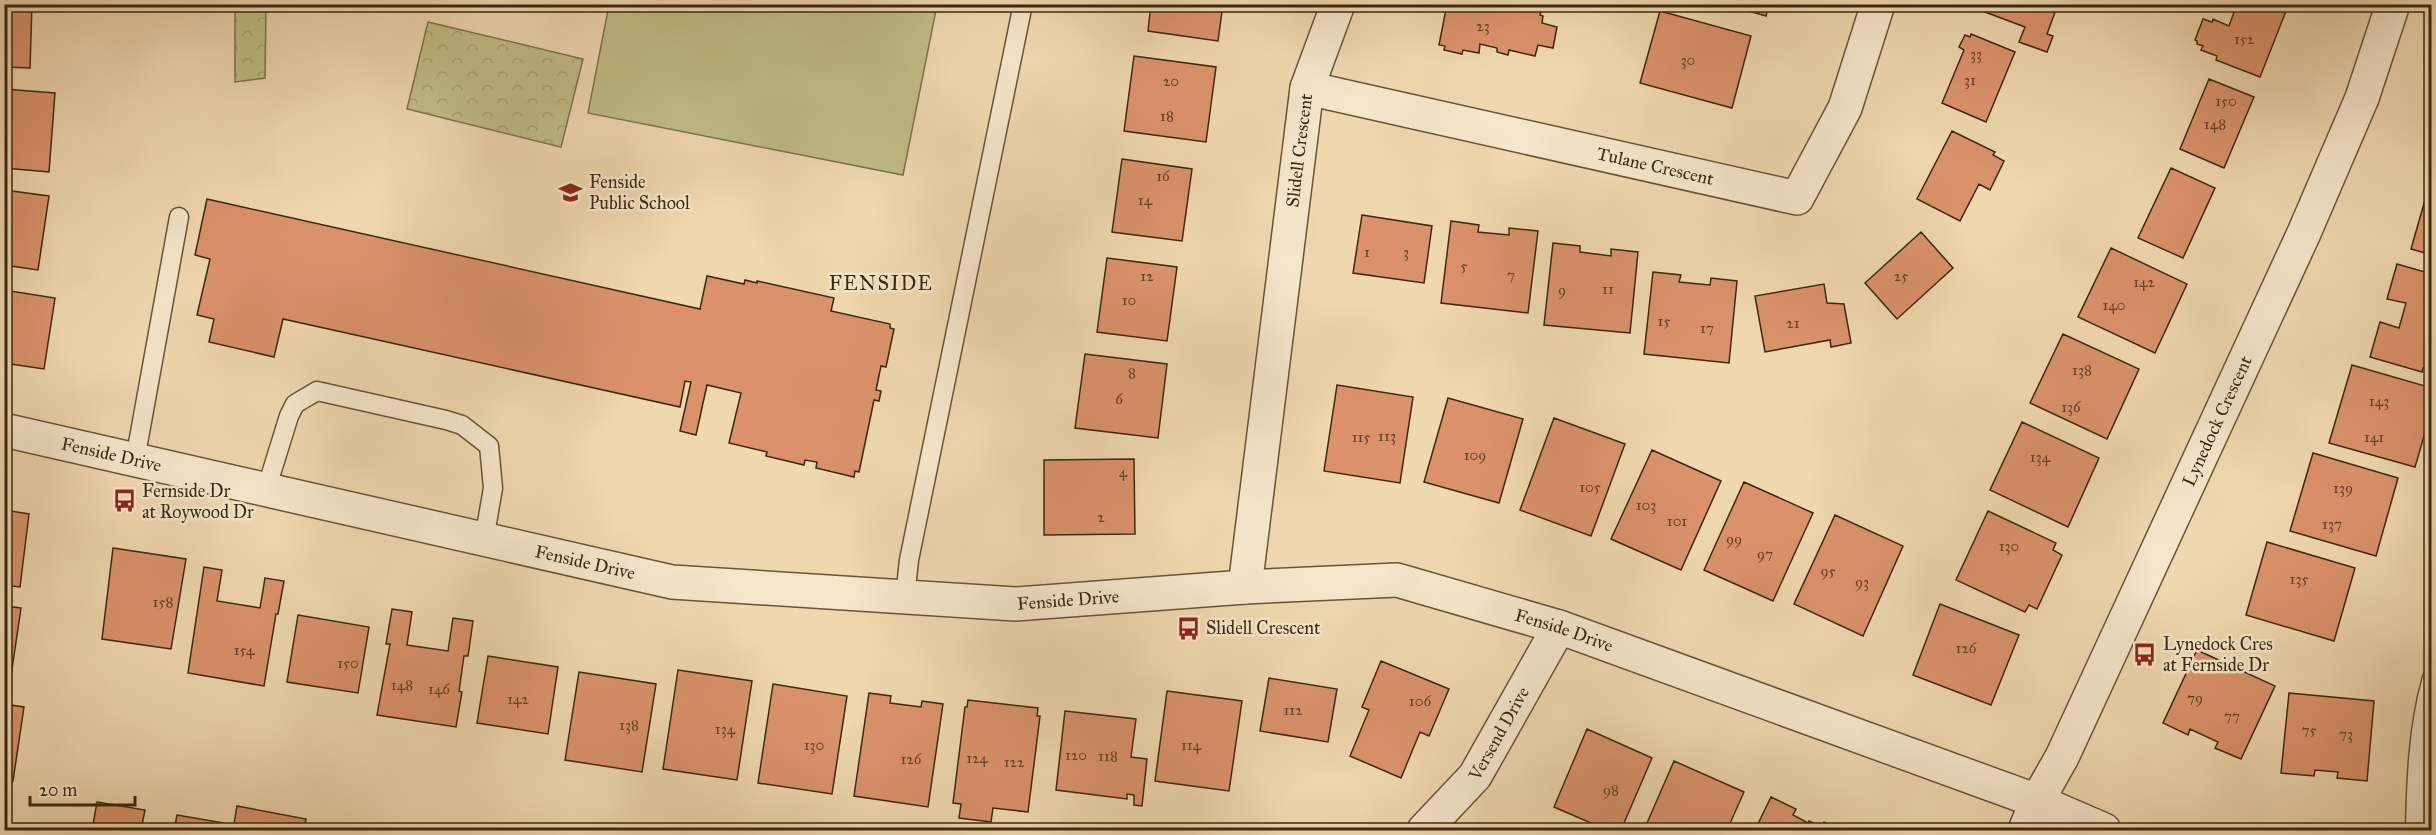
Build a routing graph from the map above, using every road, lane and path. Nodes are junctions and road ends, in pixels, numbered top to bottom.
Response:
1 (1023, 4) edge
2 (1338, 4) edge
3 (1878, 4) edge
4 (2393, 4) edge
5 (1307, 88) junction
6 (179, 217) dead end
7 (4, 430) edge
8 (135, 460) junction
9 (266, 490) junction
10 (484, 540) junction
11 (1245, 587) junction
12 (905, 597) junction
13 (1559, 627) junction
14 (2432, 678) edge
15 (2031, 816) edge
16 (1424, 831) edge
17 (2104, 831) edge
18 (2415, 831) edge

1 - 12 lane
2 - 5 street, Slidell Crescent
3 - 5 street, Tulane Crescent
4 - 15 street, Lynedock Crescent
5 - 11 street, Slidell Crescent
6 - 8 lane
7 - 8 street, Fenside Drive
8 - 9 street, Fenside Drive
9 - 10 street, Fenside Drive
9 - 10 lane
10 - 12 street, Fenside Drive
11 - 12 street, Fenside Drive
11 - 13 street, Fenside Drive
13 - 15 street, Fenside Drive
13 - 16 street, Versend Drive
14 - 18 lane
15 - 17 street, Fenside Drive

